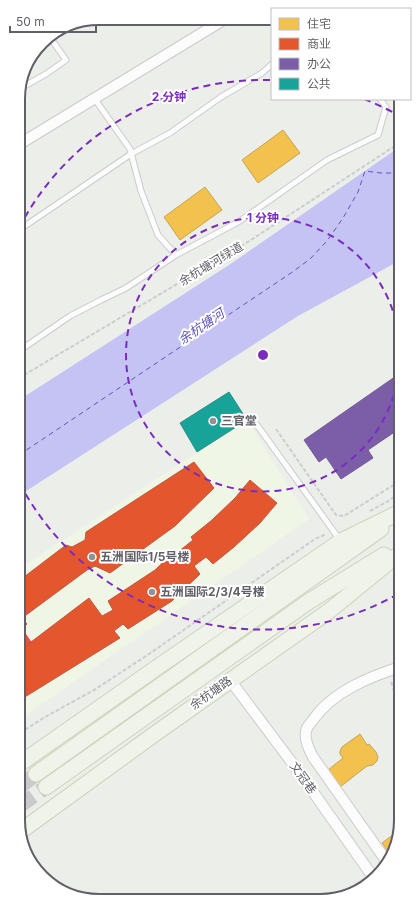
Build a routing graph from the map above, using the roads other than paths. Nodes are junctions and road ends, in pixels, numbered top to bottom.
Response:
1 (207, 25) edge
2 (214, 25) edge
3 (209, 28) junction
4 (53, 41) edge
5 (271, 65) edge
6 (26, 85) edge
7 (94, 98) junction
8 (381, 100) edge
9 (25, 141) edge
10 (131, 154) junction
11 (25, 226) edge
12 (176, 255) junction
13 (25, 347) edge
14 (257, 425) dead end
15 (394, 514) edge
16 (394, 520) edge
17 (337, 536) junction
18 (394, 550) edge
19 (394, 557) edge
20 (394, 669) edge
21 (230, 680) junction
22 (25, 760) tunnel mouth
23 (36, 774) tunnel mouth
24 (46, 787) tunnel mouth
25 (26, 828) edge
26 (384, 857) edge
27 (371, 874) edge

1 - 3 lane
2 - 3 street
3 - 7 street
4 - 6 lane
5 - 10 lane
7 - 9 street
7 - 10 lane
8 - 12 lane
10 - 11 lane
10 - 12 lane
12 - 13 lane
14 - 17 lane
15 - 17 main road
16 - 23 main road
17 - 22 main road
18 - 24 main road, 余杭塘路
19 - 21 main road, 余杭塘路
20 - 26 street
21 - 25 main road, 余杭塘路
21 - 27 street, 文冠巷

